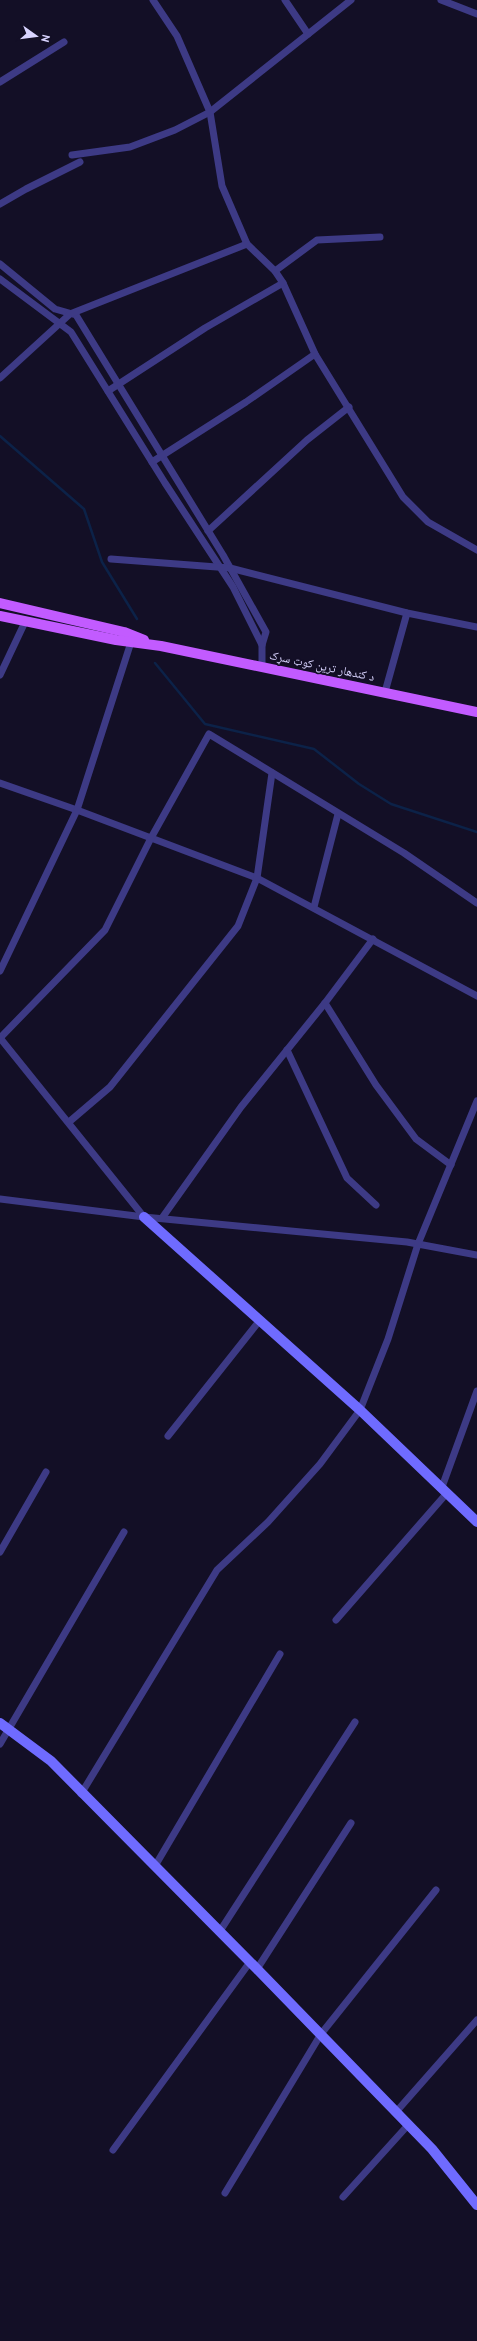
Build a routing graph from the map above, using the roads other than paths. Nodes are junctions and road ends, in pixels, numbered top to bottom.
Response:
1 (153, 0) edge
2 (285, 0) edge
3 (350, 0) edge
4 (441, 0) edge
5 (477, 14) edge
6 (308, 34) junction
7 (64, 42) dead end
8 (0, 82) edge
9 (210, 112) junction
10 (72, 155) dead end
11 (80, 162) dead end
12 (0, 204) edge
13 (380, 237) dead end
14 (247, 244) junction
15 (0, 264) edge
16 (275, 271) junction
17 (0, 280) edge
18 (283, 283) junction
19 (70, 314) junction
20 (59, 323) junction
21 (315, 354) junction
22 (0, 378) edge
23 (118, 385) junction
24 (108, 391) junction
25 (349, 407) junction
26 (162, 456) junction
27 (152, 462) junction
28 (208, 531) junction
29 (477, 550) edge
30 (111, 559) dead end
31 (220, 567) junction
32 (230, 568) junction
33 (0, 603) edge
34 (407, 613) junction
35 (0, 616) edge
36 (25, 622) junction
37 (477, 627) edge
38 (133, 639) junction
39 (262, 645) junction
40 (262, 667) junction
41 (0, 675) edge
42 (385, 692) junction
43 (477, 712) edge
44 (272, 773) junction
45 (0, 783) edge
46 (77, 810) junction
47 (338, 814) junction
48 (151, 838) junction
49 (257, 878) junction
50 (477, 903) edge
51 (314, 907) junction
52 (373, 939) junction
53 (0, 971) edge
54 (477, 996) edge
55 (325, 1003) junction
56 (0, 1038) edge
57 (287, 1050) junction
58 (477, 1101) edge
59 (69, 1122) junction
60 (451, 1165) junction
61 (0, 1199) edge
62 (376, 1205) dead end
63 (144, 1217) junction
64 (162, 1218) junction
65 (418, 1244) junction
66 (477, 1255) edge
67 (260, 1320) junction
68 (477, 1391) edge
69 (360, 1410) junction
70 (168, 1436) dead end
71 (46, 1472) dead end
72 (444, 1490) junction
73 (477, 1522) edge
74 (124, 1532) dead end
75 (0, 1552) edge
76 (336, 1620) dead end
77 (280, 1654) dead end
78 (355, 1722) dead end
79 (0, 1723) edge
80 (9, 1729) junction
81 (0, 1744) edge
82 (81, 1794) junction
83 (351, 1823) dead end
84 (155, 1866) junction
85 (436, 1890) dead end
86 (220, 1932) junction
87 (254, 1966) junction
88 (477, 2020) edge
89 (321, 2034) junction
90 (396, 2112) junction
91 (409, 2124) junction
92 (113, 2150) dead end
93 (225, 2192) dead end
94 (343, 2197) dead end
95 (477, 2205) edge

1 - 9 street
2 - 6 street
3 - 6 street
4 - 5 street
6 - 9 street
7 - 8 street
9 - 10 street
9 - 14 street
11 - 12 street
13 - 16 street
14 - 16 street
14 - 19 street
15 - 19 street
16 - 18 street
17 - 20 street
18 - 21 street
18 - 23 street
19 - 20 street
19 - 23 street
20 - 22 street
20 - 24 street
21 - 25 street
21 - 26 street
23 - 24 street
23 - 26 street
24 - 27 street
25 - 28 street
25 - 29 street
26 - 27 street
26 - 28 street
27 - 31 street
28 - 32 street
30 - 31 street
31 - 32 street
31 - 39 street
32 - 34 street
32 - 39 street
33 - 38 main road, د کندهار ترين کوټ سړک
34 - 37 street
34 - 42 street
35 - 36 main road, د کندهار ترين کوټ سړک
36 - 38 main road, د کندهار ترين کوټ سړک
36 - 41 street
38 - 40 main road, د کندهار ترين کوټ سړک
38 - 46 street
39 - 40 street
40 - 42 main road, د کندهار ترين کوټ سړک
42 - 43 main road, د کندهار ترين کوټ سړک
44 - 47 street
44 - 48 street
44 - 49 street
45 - 46 street
46 - 48 street
46 - 53 street
47 - 50 street
47 - 51 street
48 - 49 street
48 - 56 street
49 - 51 street
49 - 59 street
51 - 52 street
52 - 54 street
52 - 55 street
55 - 57 street
55 - 60 street
56 - 59 street
57 - 62 street
57 - 64 street
58 - 60 street
59 - 63 street
60 - 65 street
61 - 63 street
63 - 64 street
63 - 67 street
64 - 65 street
65 - 66 street
65 - 69 street
67 - 69 street
67 - 70 street
68 - 72 street
69 - 72 street
69 - 82 street
71 - 75 street
72 - 73 street
72 - 76 street
74 - 80 street
77 - 84 street
78 - 86 street
79 - 80 street
80 - 81 street
80 - 82 street
82 - 84 street
83 - 87 street
84 - 86 street
85 - 89 street
86 - 87 street
87 - 89 street
87 - 92 street
88 - 90 street
89 - 90 street
89 - 93 street
90 - 91 street
91 - 94 street
91 - 95 street

